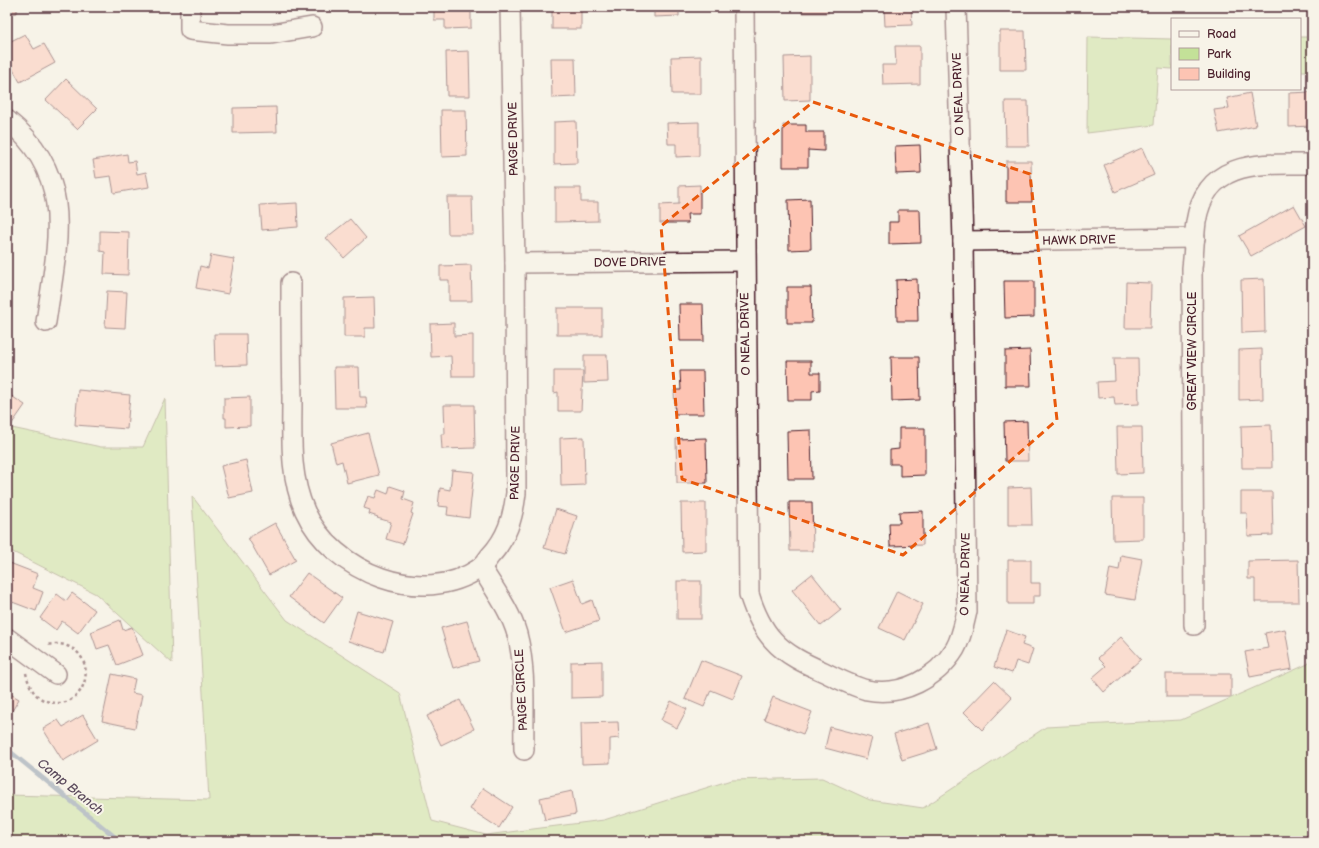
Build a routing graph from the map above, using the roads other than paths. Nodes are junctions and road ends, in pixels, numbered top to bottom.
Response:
1 (190, 7) edge
2 (510, 7) edge
3 (744, 7) edge
4 (956, 7) edge
5 (312, 27) dead end
6 (7, 120) edge
7 (1312, 164) edge
8 (1195, 238) junction
9 (963, 241) junction
10 (744, 261) junction
11 (515, 263) junction
12 (290, 283) dead end
13 (46, 322) dead end
14 (481, 567) junction
15 (1194, 625) dead end
16 (7, 638) edge
17 (56, 674) dead end
18 (524, 750) dead end

1 - 5 street
2 - 11 street, PAIGE DRIVE
3 - 10 street, O NEAL DRIVE
4 - 9 street, O NEAL DRIVE
6 - 13 street
7 - 8 street, GREAT VIEW CIRCLE
8 - 9 street, HAWK DRIVE
8 - 15 street, GREAT VIEW CIRCLE
9 - 10 street, O NEAL DRIVE
10 - 11 street, DOVE DRIVE
11 - 14 street, PAIGE DRIVE
12 - 14 street, PAIGE DRIVE
14 - 18 street, PAIGE CIRCLE
16 - 17 street

